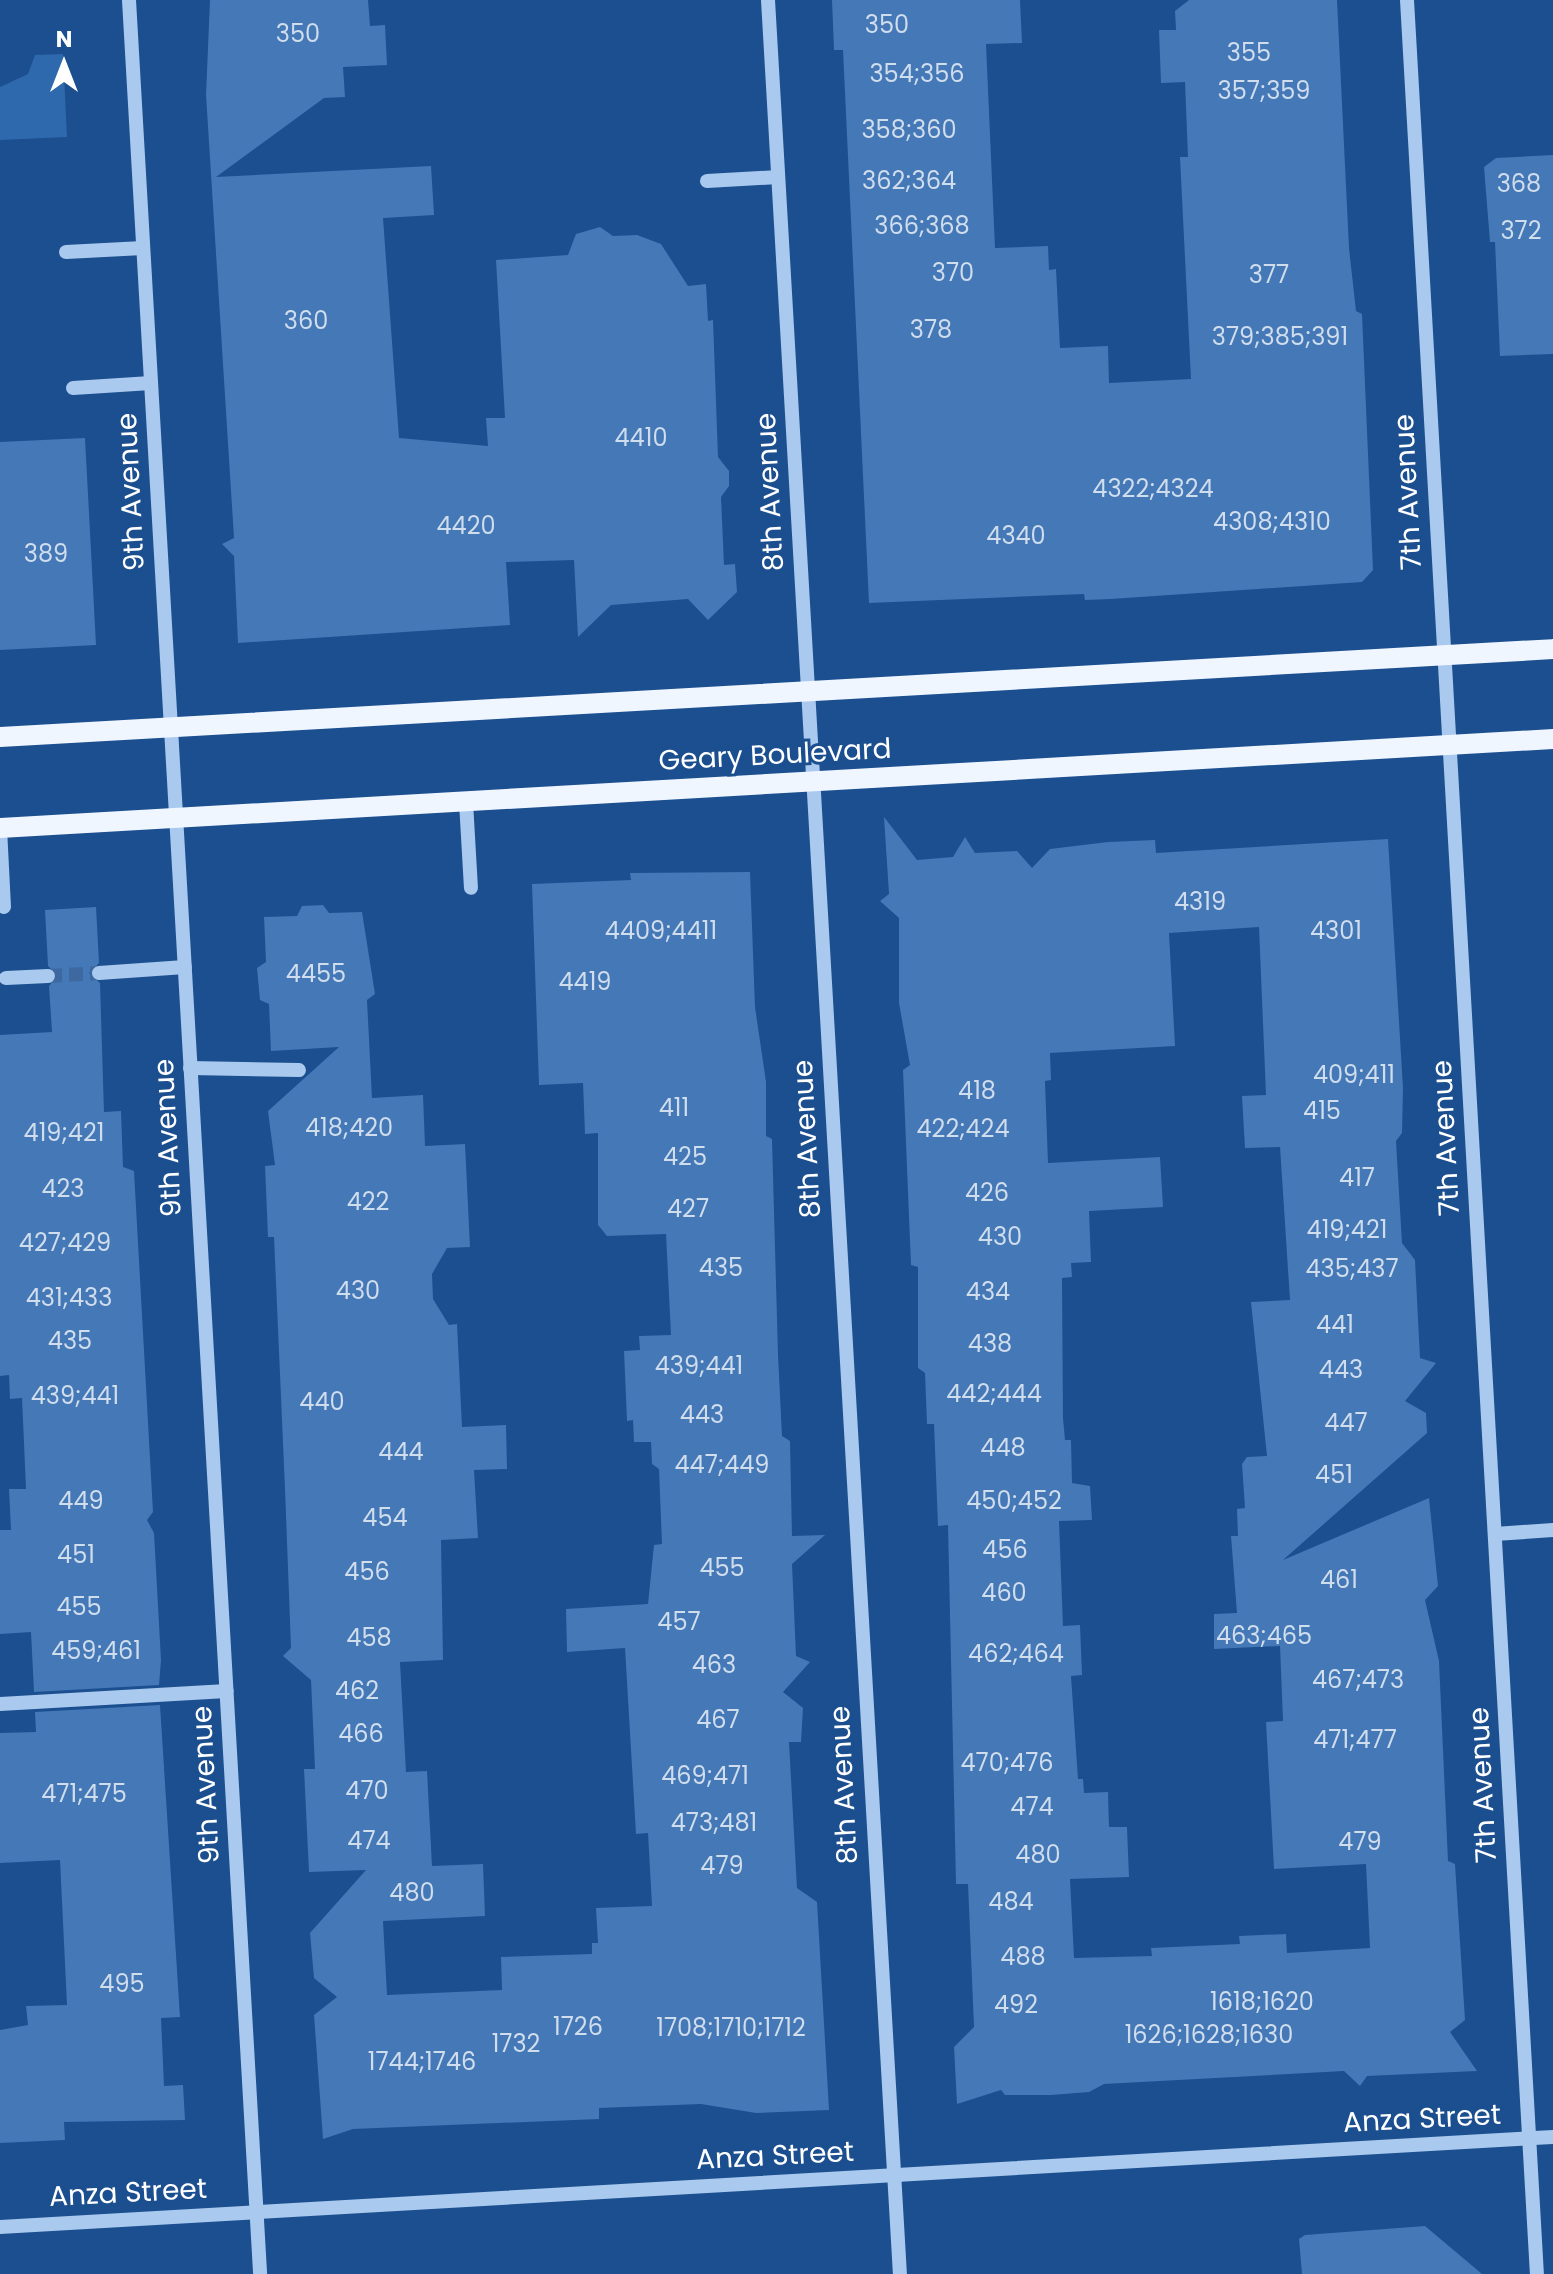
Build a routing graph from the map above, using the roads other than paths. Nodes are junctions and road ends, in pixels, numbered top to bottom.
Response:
1 (129, 0) edge
2 (768, 0) edge
3 (1407, 0) edge
4 (778, 177) junction
5 (707, 181) dead end
6 (143, 248) junction
7 (66, 252) dead end
8 (151, 383) junction
9 (73, 388) dead end
10 (1553, 649) edge
11 (1444, 654) junction
12 (807, 691) junction
13 (171, 727) junction
14 (0, 737) edge
15 (1553, 739) edge
16 (1449, 745) junction
17 (813, 782) junction
18 (466, 802) junction
19 (176, 818) junction
20 (0, 828) edge
21 (471, 888) dead end
22 (4, 907) dead end
23 (185, 967) junction
24 (99, 973) tunnel mouth
25 (48, 976) tunnel mouth
26 (6, 978) dead end
27 (190, 1068) junction
28 (299, 1070) dead end
29 (1553, 1530) edge
30 (1495, 1534) junction
31 (227, 1691) junction
32 (0, 1704) edge
33 (1553, 2137) edge
34 (1529, 2139) junction
35 (893, 2175) junction
36 (256, 2212) junction
37 (0, 2227) edge
38 (260, 2274) edge
39 (900, 2274) edge
40 (1537, 2274) edge

1 - 6 street, 9th Avenue
2 - 4 street, 8th Avenue
3 - 11 street, 7th Avenue
4 - 5 street
4 - 12 street, 8th Avenue
6 - 7 street
6 - 8 street, 9th Avenue
8 - 9 street
8 - 13 street, 9th Avenue
10 - 11 main road
11 - 12 main road
11 - 16 street, 7th Avenue
12 - 13 main road
12 - 17 street, 8th Avenue
13 - 14 main road
13 - 19 street, 9th Avenue
15 - 16 main road, Geary Boulevard
16 - 17 main road, Geary Boulevard
16 - 30 street, 7th Avenue
17 - 18 main road, Geary Boulevard
17 - 35 street, 8th Avenue
18 - 19 main road, Geary Boulevard
18 - 21 street
19 - 20 main road, Geary Boulevard
19 - 23 street, 9th Avenue
20 - 22 street
23 - 24 street
23 - 27 street, 9th Avenue
25 - 26 street
27 - 28 street
27 - 31 street, 9th Avenue
29 - 30 street
30 - 34 street, 7th Avenue
31 - 32 street
31 - 36 street, 9th Avenue
33 - 34 street, Anza Street
34 - 35 street, Anza Street
34 - 40 street, 7th Avenue
35 - 36 street, Anza Street
35 - 39 street, 8th Avenue
36 - 37 street, Anza Street
36 - 38 street, 9th Avenue

